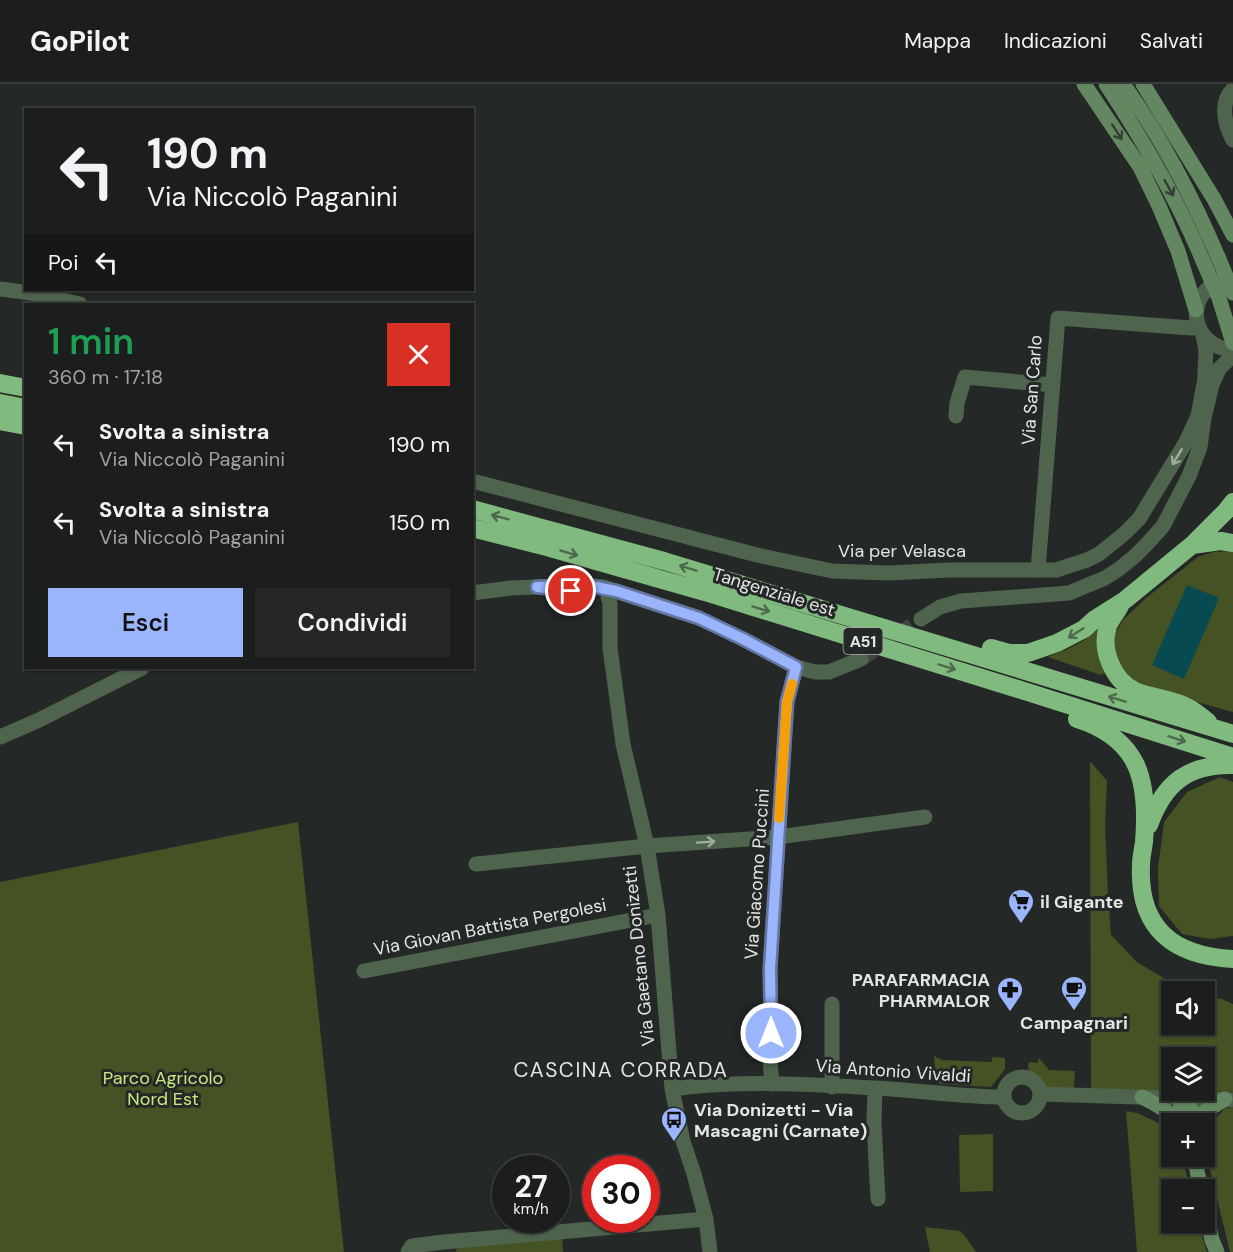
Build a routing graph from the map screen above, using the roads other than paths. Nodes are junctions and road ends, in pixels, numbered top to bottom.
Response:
1 (1084, 84) edge
2 (1106, 84) edge
3 (1123, 84) edge
4 (1143, 84) edge
5 (1233, 89) edge
6 (1233, 140) edge
7 (1233, 235) edge
8 (1233, 278) edge
9 (0, 289) edge
10 (1233, 293) edge
11 (76, 303) edge
12 (1199, 324) junction
13 (1233, 343) edge
14 (1233, 350) edge
15 (1233, 355) edge
16 (0, 383) edge
17 (1204, 384) junction
18 (1052, 385) junction
19 (24, 388) edge
20 (0, 403) edge
21 (24, 408) edge
22 (956, 416) dead end
23 (1204, 418) junction
24 (0, 421) edge
25 (24, 426) edge
26 (1189, 476) junction
27 (474, 482) edge
28 (1153, 498) junction
29 (1233, 502) edge
30 (474, 510) edge
31 (474, 529) edge
32 (1233, 543) edge
33 (1192, 545) junction
34 (1038, 570) junction
35 (609, 592) junction
36 (474, 593) edge
37 (1125, 600) junction
38 (921, 619) tunnel mouth
39 (930, 641) junction
40 (861, 659) tunnel mouth
41 (796, 667) junction
42 (140, 669) edge
43 (1021, 690) junction
44 (1226, 732) edge
45 (0, 737) edge
46 (1233, 757) edge
47 (1233, 765) edge
48 (925, 817) dead end
49 (778, 837) junction
50 (1144, 841) junction
51 (647, 846) junction
52 (476, 864) dead end
53 (658, 915) junction
54 (1233, 950) edge
55 (1200, 954) junction
56 (1233, 959) edge
57 (364, 970) dead end
58 (832, 1004) dead end
59 (772, 1084) junction
60 (832, 1087) junction
61 (875, 1088) junction
62 (672, 1089) junction
63 (1040, 1094) junction
64 (1004, 1097) junction
65 (1142, 1097) junction
66 (1161, 1097) edge
67 (1229, 1100) edge
68 (1167, 1113) edge
69 (1203, 1113) edge
70 (878, 1199) dead end
71 (706, 1219) junction
72 (1210, 1233) edge
73 (408, 1252) edge
74 (710, 1252) edge
75 (1217, 1252) edge

1 -> 12 main road
2 -> 13 main road, bridge
3 - 10 main road, bridge
4 - 7 main road
5 - 6 street
8 - 12 street
9 - 11 street
12 - 14 street
12 - 17 street, Via per Velasca
12 - 18 street, Via San Carlo
15 - 23 street
16 - 19 highway
17 - 23 street, Via per Velasca
17 -> 28 street, Via per Velasca
18 - 22 street
18 - 34 street, Via San Carlo
20 - 21 highway
23 - 26 street
24 - 25 highway
26 - 28 street
26 - 38 street
27 - 34 street, Via per Velasca
28 - 34 street, Via per Velasca
29 - 33 highway
39 -> 30 highway, Tangenziale est / A51
31 -> 43 highway, Tangenziale est / A51
32 - 33 highway
33 - 37 highway
35 - 36 street
35 - 41 street
35 - 51 street, Via Gaetano Donizetti
37 -> 39 highway
37 - 44 highway
44 -> 39 highway, Tangenziale est / A51
40 - 41 street
41 - 49 street, Via Giacomo Puccini
42 - 45 street
43 -> 46 highway, Tangenziale est / A51
43 - 50 highway
47 - 50 highway
48 - 49 street
51 -> 49 street
49 - 59 street, Via Giacomo Puccini
50 - 55 highway
51 - 52 street
51 - 53 street, Via Gaetano Donizetti
53 - 57 street, Via Giovan Battista Pergolesi
53 - 62 street, Via Gaetano Donizetti
54 - 55 highway
55 - 56 highway
58 - 60 street
59 - 60 street, Via Antonio Vivaldi
59 - 62 street, Via Antonio Vivaldi
60 - 61 street, Via Antonio Vivaldi
61 - 64 street, Via Antonio Vivaldi
61 - 70 street
62 - 71 street, Via Gaetano Donizetti
63 - 64 street
63 - 64 street
63 - 65 street
65 - 66 street
65 - 68 main road
67 - 69 main road
71 - 73 street
71 - 74 street, Via Gaetano Donizetti
72 - 75 main road

